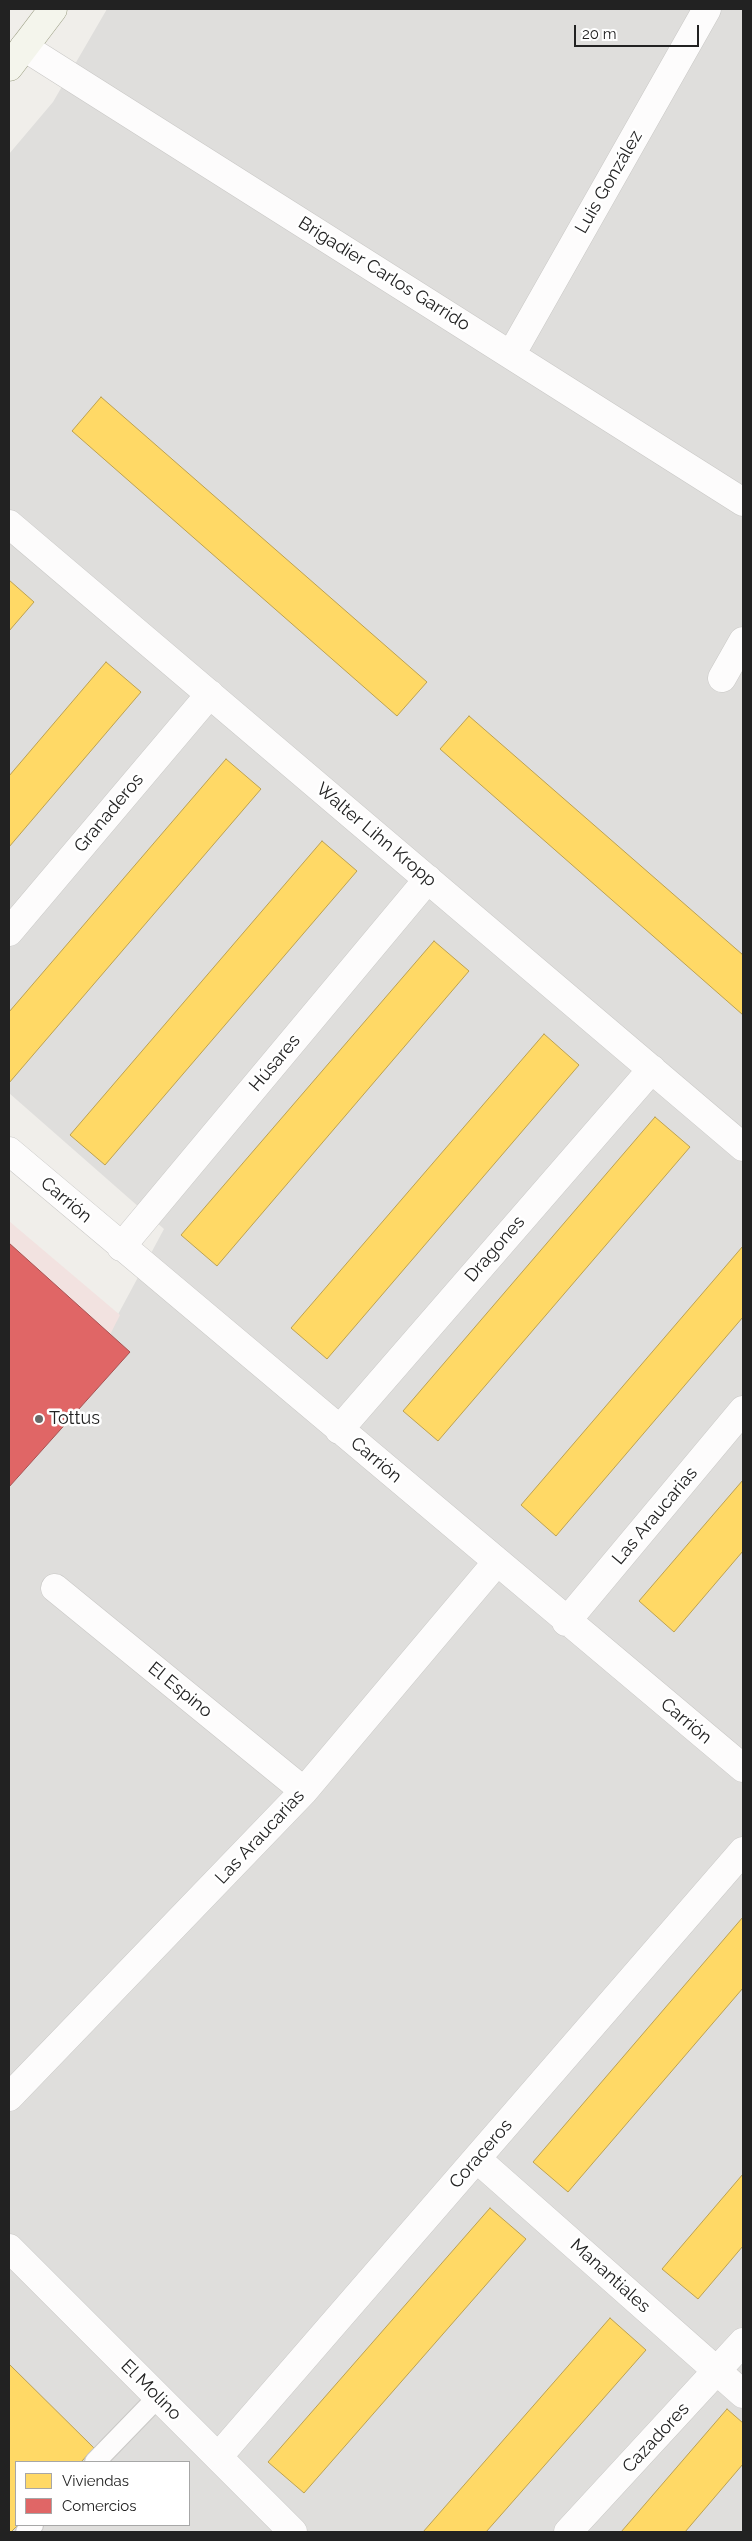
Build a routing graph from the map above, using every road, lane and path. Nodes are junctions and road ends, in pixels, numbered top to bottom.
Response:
1 (53, 9) edge
2 (707, 9) edge
3 (16, 57) edge
4 (511, 355) junction
5 (743, 502) edge
6 (9, 524) edge
7 (743, 642) edge
8 (722, 678) dead end
9 (210, 694) junction
10 (428, 880) junction
11 (9, 932) edge
12 (652, 1069) junction
13 (743, 1147) edge
14 (9, 1151) edge
15 (121, 1247) junction
16 (743, 1410) edge
17 (339, 1430) junction
18 (496, 1563) junction
19 (55, 1588) dead end
20 (566, 1622) junction
21 (743, 1768) edge
22 (304, 1791) junction
23 (743, 1851) edge
24 (9, 2097) edge
25 (477, 2159) junction
26 (9, 2248) edge
27 (743, 2342) edge
28 (717, 2372) junction
29 (743, 2394) edge
30 (158, 2398) junction
31 (218, 2457) junction
32 (96, 2461) edge
33 (293, 2532) edge
34 (568, 2532) edge

1 - 3 main road
2 - 4 street, Luis González
3 - 4 street, Brigadier Carlos Garrido
4 - 5 street, Brigadier Carlos Garrido
6 - 9 street, Walter Lihn Kropp
7 - 8 street
9 - 10 street, Walter Lihn Kropp
9 - 11 street, Granaderos
10 - 12 street, Walter Lihn Kropp
10 - 15 street, Húsares
12 - 13 street, Walter Lihn Kropp
12 - 17 street, Dragones
14 - 15 street, Carrión
15 - 17 street, Carrión
16 - 20 street, Las Araucarias
17 - 18 street, Carrión
18 - 20 street, Carrión
18 - 22 street, Las Araucarias
19 - 22 street, El Espino
20 - 21 street, Carrión
22 - 24 street, Las Araucarias
23 - 25 street, Coraceros
25 - 28 street, Manantiales
25 - 31 street, Coraceros
26 - 30 street, El Molino
27 - 28 street, Cazadores
28 - 29 street, Manantiales
28 - 34 street, Cazadores
30 - 31 street, El Molino
30 - 32 lane
31 - 33 street, El Molino

